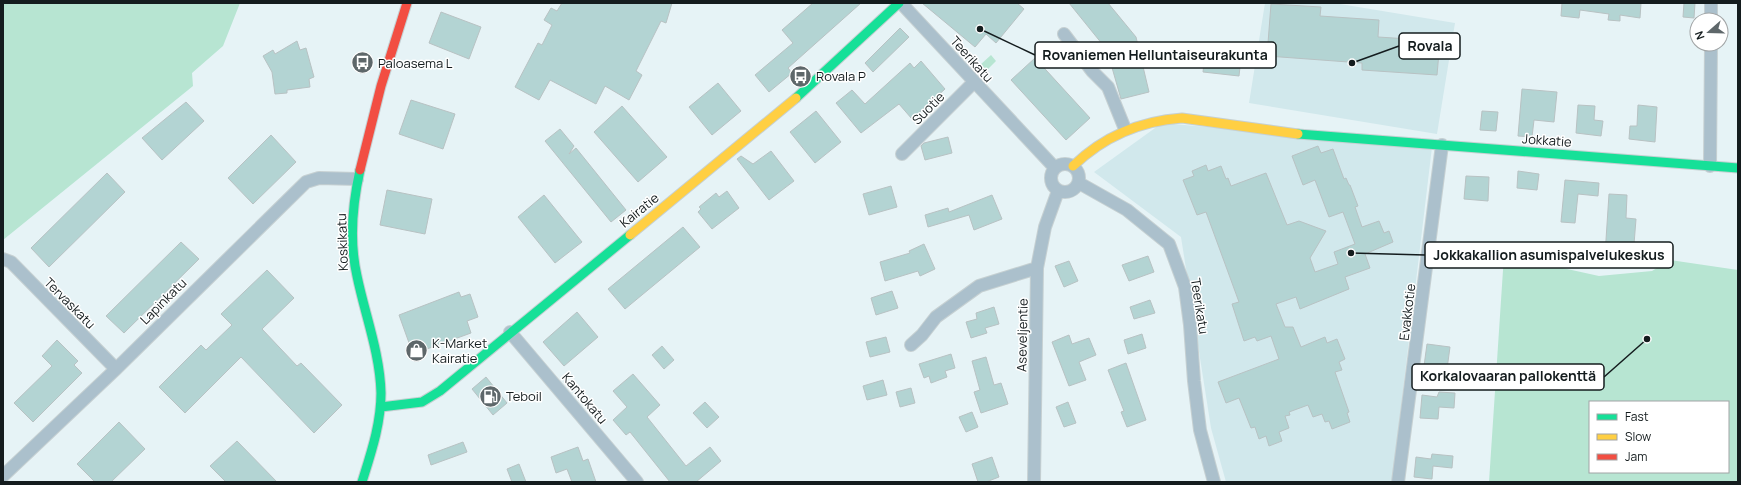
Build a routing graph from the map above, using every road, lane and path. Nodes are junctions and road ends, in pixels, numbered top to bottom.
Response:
1 (406, 3) edge
2 (900, 3) edge
3 (1064, 34) dead end
4 (1711, 52) edge
5 (974, 82) junction
6 (1125, 130) junction
7 (1442, 145) junction
8 (902, 154) dead end
9 (1074, 166) junction
10 (1710, 166) junction
11 (1055, 168) junction
12 (1738, 168) edge
13 (357, 179) junction
14 (1079, 182) junction
15 (1058, 191) junction
16 (3, 259) edge
17 (1037, 268) junction
18 (510, 332) junction
19 (911, 345) dead end
20 (116, 369) junction
21 (381, 408) junction
22 (3, 476) edge
23 (362, 482) edge
24 (637, 482) edge
25 (1034, 482) edge
26 (1214, 482) edge
27 (1398, 482) edge

1 - 13 main road, Koskikatu
2 - 5 street, Teerikatu
2 - 18 main road, Kairatie
3 - 6 street
4 - 10 street
5 - 8 street, Suotie
5 - 11 street, Teerikatu
6 - 7 main road, Jokkatie
6 - 9 main road, Jokkatie
7 - 10 main road, Jokkatie
7 - 27 street, Evakkotie
9 - 11 street
9 - 14 street
10 - 12 main road, Jokkatie
11 - 15 street
13 - 20 street, Lapinkatu
13 - 21 main road, Koskikatu
14 - 15 street
14 - 26 street, Teerikatu
15 - 17 street, Aseveljentie
16 - 20 street, Tervaskatu
17 - 19 street
17 - 25 street, Aseveljentie
18 - 21 main road, Kairatie
18 - 24 street, Kantokatu
20 - 22 street, Lapinkatu
21 - 23 main road, Koskikatu

